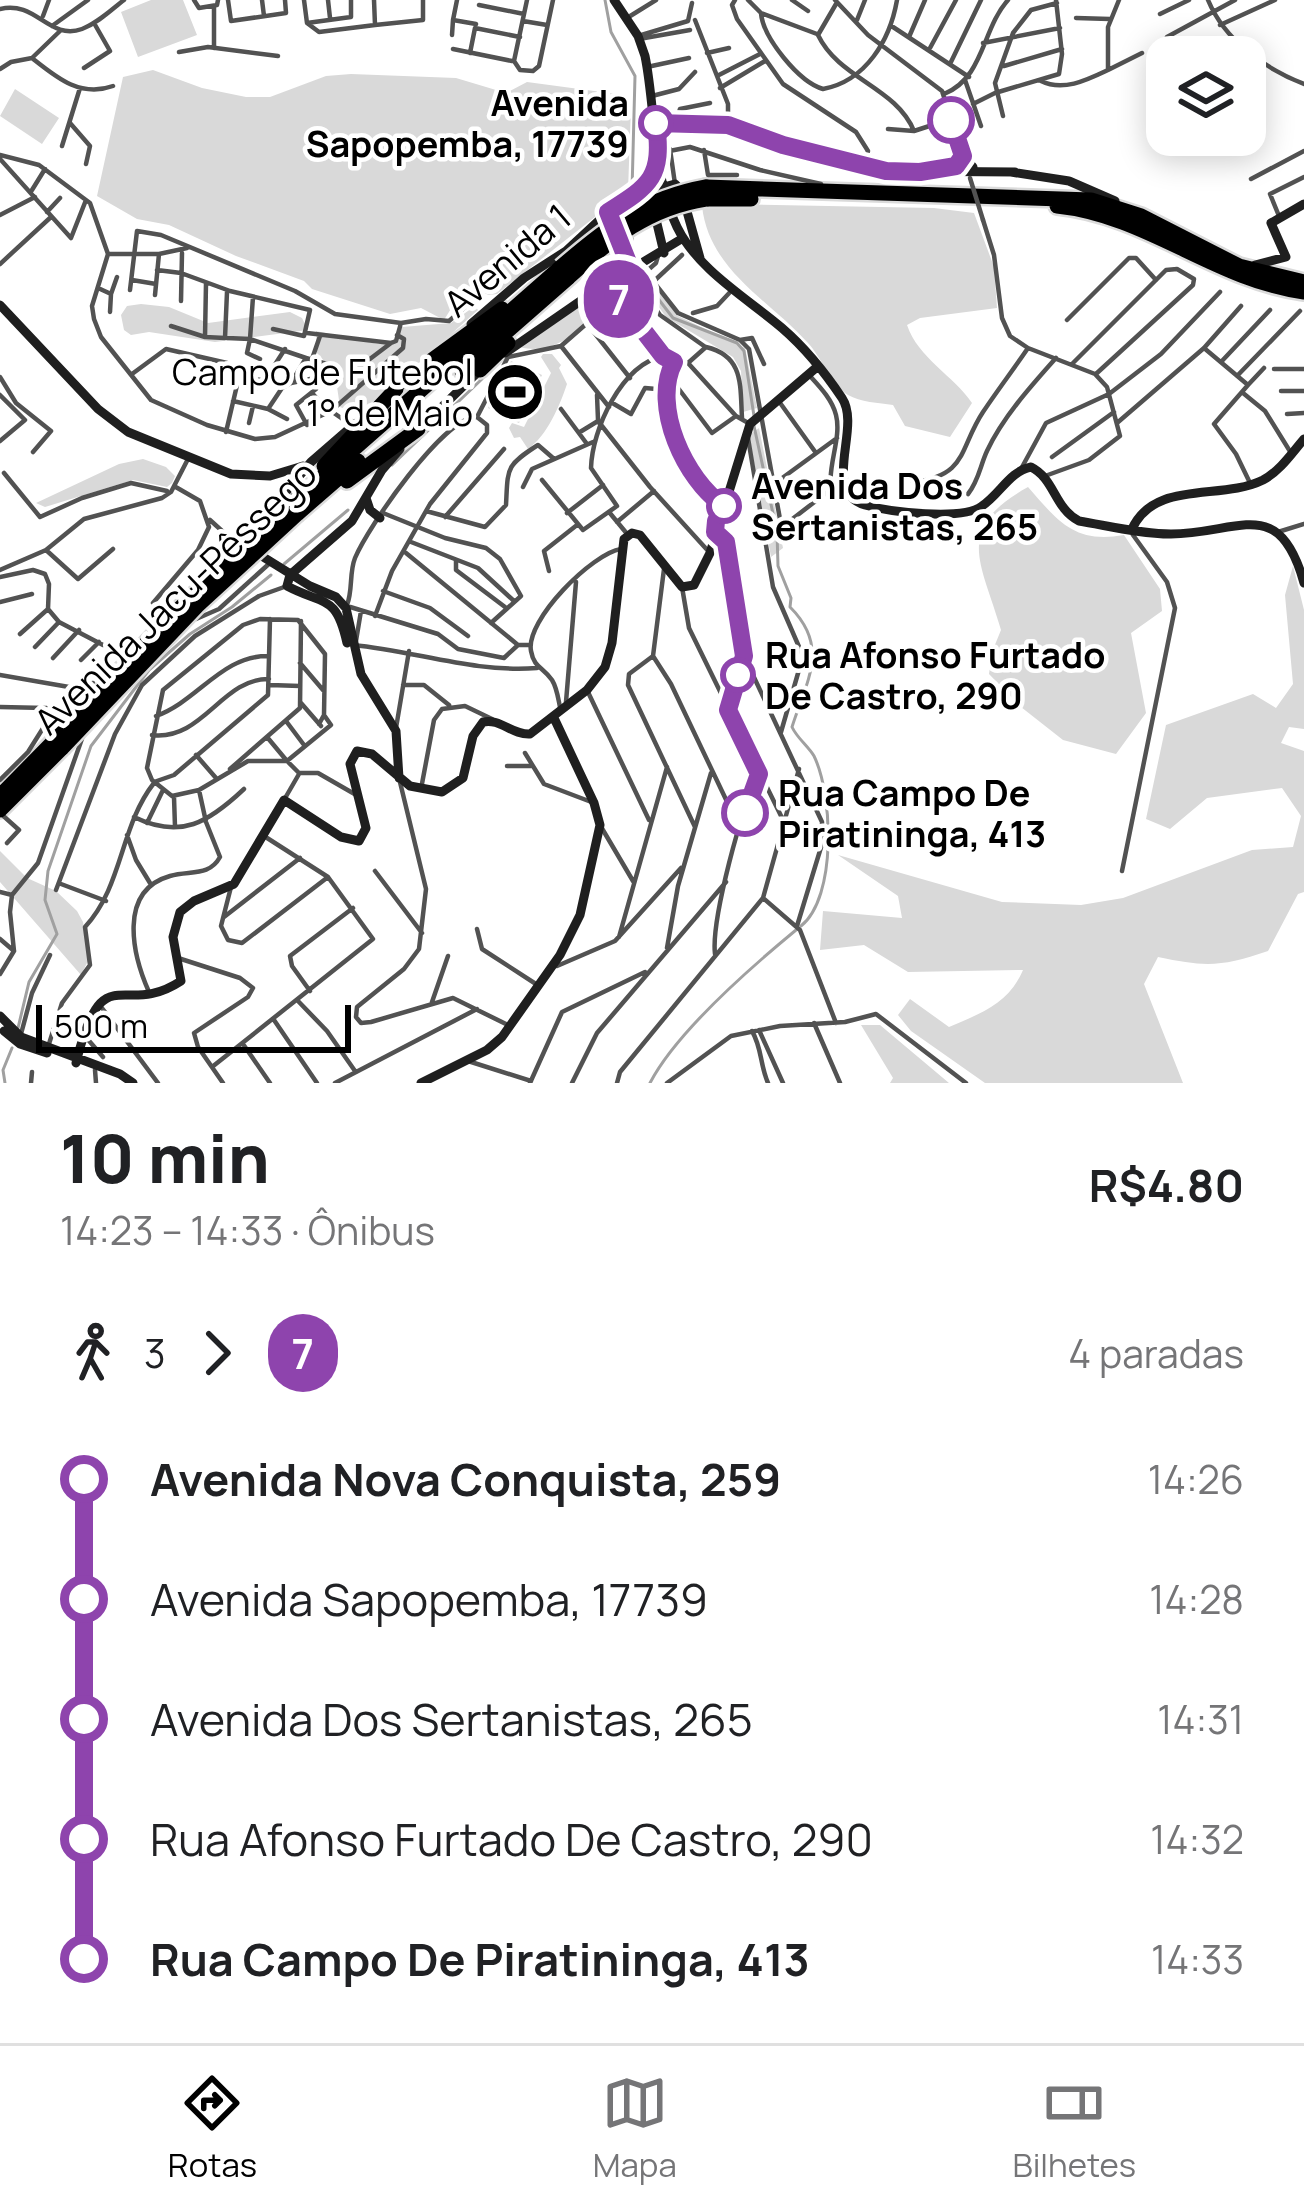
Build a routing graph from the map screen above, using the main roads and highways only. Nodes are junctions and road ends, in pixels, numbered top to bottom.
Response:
1 (615, 1) edge
2 (663, 127) junction
3 (665, 151) junction
4 (670, 184) junction
5 (706, 193) junction
6 (637, 196) junction
7 (1304, 203) edge
8 (608, 212) junction
9 (1141, 216) junction
10 (683, 238) junction
11 (661, 254) junction
12 (700, 258) junction
13 (1274, 270) junction
14 (637, 273) junction
15 (563, 274) junction
16 (1304, 282) edge
17 (1304, 292) edge
18 (1, 308) edge
19 (432, 360) junction
20 (480, 370) junction
21 (813, 371) junction
22 (396, 389) junction
23 (418, 430) junction
24 (1304, 439) edge
25 (366, 498) junction
26 (297, 499) junction
27 (352, 521) junction
28 (1132, 529) junction
29 (289, 581) junction
30 (1304, 583) edge
31 (352, 645) junction
32 (561, 713) junction
33 (57, 745) junction
34 (399, 778) junction
35 (0, 796) edge
36 (0, 812) edge
37 (6, 1031) edge
38 (77, 1061) junction
39 (129, 1083) edge
40 (421, 1083) edge

1 - 2 main road
2 - 3 main road
2 - 9 main road
3 - 4 main road
3 - 6 main road
4 - 6 main road, Avenida 1
4 - 10 main road
4 - 12 main road
5 - 9 highway, Avenida Jacu-Pêssego
5 - 15 highway, Avenida Jacu-Pêssego, bridge
5 - 17 highway, Avenida Jacu-Pêssego
6 - 8 main road, Avenida 1
6 - 11 main road
7 - 13 main road
8 - 14 main road
8 - 19 main road, Avenida 1
9 - 13 highway, Avenida Jacu-Pêssego
10 - 11 main road, Avenida 1
10 - 12 main road
11 - 14 main road, Avenida 1
12 - 21 main road
13 - 16 highway, Avenida Jacu-Pêssego
14 - 20 main road, Avenida 1
15 - 19 highway
15 - 20 highway
15 - 26 highway, Avenida Jacu-Pêssego
18 - 26 main road
19 - 22 main road, Avenida 1
20 - 23 main road, Avenida 1
21 - 28 main road
21 - 32 main road
22 - 26 highway
22 - 26 main road, Avenida 1
23 - 25 main road, Avenida 1
23 - 26 highway
24 - 28 main road
25 - 27 main road, Avenida 1
25 - 27 main road
26 - 29 main road
26 - 33 highway, Avenida Jacu-Pêssego, bridge
27 - 29 main road, Avenida 1
28 - 30 main road
29 - 31 main road
29 - 31 main road
31 - 34 main road
32 - 34 main road
32 - 40 main road
33 - 35 highway, Avenida Jacu-Pêssego
33 - 36 highway, Avenida Jacu-Pêssego
34 - 38 main road
37 - 38 main road
37 - 38 main road
38 - 39 main road
38 - 39 main road

